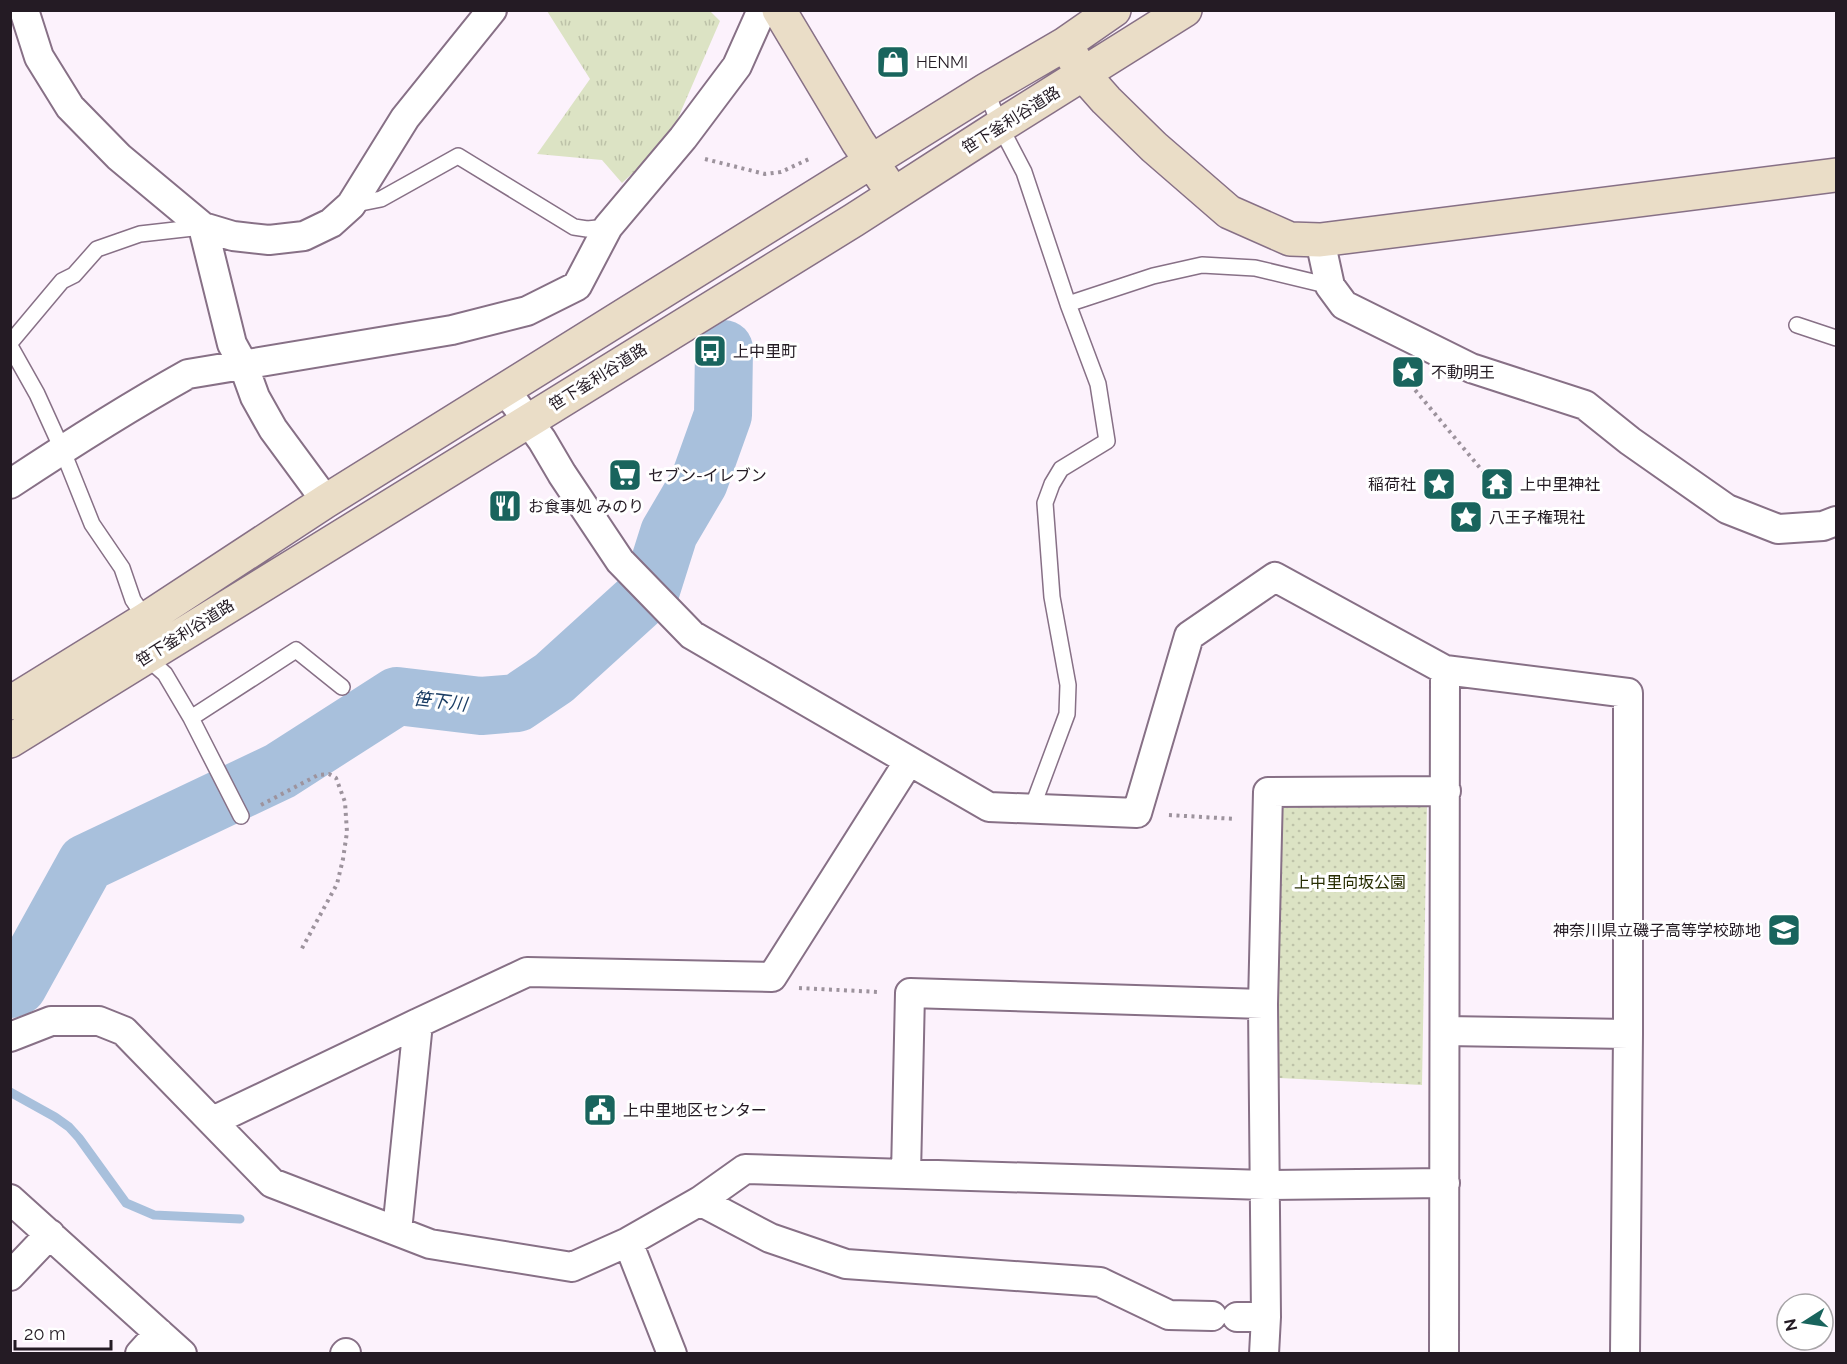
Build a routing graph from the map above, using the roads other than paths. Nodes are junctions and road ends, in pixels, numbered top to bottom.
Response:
1 (24, 10) edge
2 (492, 10) edge
3 (762, 10) edge
4 (779, 10) edge
5 (1114, 10) edge
6 (1185, 10) edge
7 (1065, 44) junction
8 (1083, 74) junction
9 (986, 90) junction
10 (1000, 126) junction
11 (872, 162) junction
12 (1835, 179) edge
13 (893, 194) junction
14 (351, 205) junction
15 (203, 227) junction
16 (608, 227) junction
17 (1320, 240) junction
18 (1330, 286) junction
19 (1068, 304) junction
20 (1797, 325) dead end
21 (1836, 338) edge
22 (10, 345) edge
23 (243, 364) junction
24 (506, 391) junction
25 (527, 421) junction
26 (62, 449) junction
27 (10, 484) edge
28 (326, 501) junction
29 (1836, 521) edge
30 (136, 625) junction
31 (146, 657) junction
32 (1445, 670) junction
33 (342, 687) dead end
34 (10, 703) edge
35 (191, 718) junction
36 (10, 741) edge
37 (909, 761) junction
38 (1446, 791) junction
39 (1032, 808) junction
40 (240, 814) road end
41 (1263, 1004) junction
42 (418, 1023) junction
43 (1445, 1031) junction
44 (1629, 1034) junction
45 (10, 1036) edge
46 (213, 1121) junction
47 (906, 1174) junction
48 (1445, 1183) junction
49 (1264, 1185) junction
50 (10, 1199) edge
51 (700, 1201) junction
52 (397, 1231) junction
53 (50, 1234) junction
54 (628, 1242) junction
55 (10, 1276) edge
56 (1266, 1317) junction
57 (159, 1333) junction
58 (140, 1353) edge
59 (182, 1353) edge
60 (672, 1353) edge
61 (1264, 1353) edge
62 (1444, 1353) edge
63 (1625, 1353) edge

1 - 15 street
2 - 14 street
3 - 16 street
4 - 11 street
5 - 7 street, 笹下釜利谷道路
6 - 8 street, 笹下釜利谷道路
7 - 8 street
7 - 9 street, 笹下釜利谷道路
8 - 10 street, 笹下釜利谷道路
8 - 17 street
9 - 10 lane
9 - 11 street, 笹下釜利谷道路
10 - 13 street, 笹下釜利谷道路
10 - 19 lane
11 - 13 street
11 - 24 street, 笹下釜利谷道路
12 - 17 street
13 - 25 street, 笹下釜利谷道路
14 - 15 street
14 - 16 lane
15 - 22 lane
15 - 23 street
16 - 23 street
17 - 18 street
18 - 19 lane
18 - 29 street
19 - 39 lane
20 - 21 lane
22 - 26 lane
23 - 26 street
23 - 28 street
24 - 25 street
24 - 28 street, 笹下釜利谷道路
25 - 31 street, 笹下釜利谷道路
25 - 37 street
26 - 27 street
26 - 30 lane
28 - 30 street, 笹下釜利谷道路
30 - 31 lane
30 - 34 street, 笹下釜利谷道路
31 - 35 lane
31 - 36 street, 笹下釜利谷道路
32 - 38 street
32 - 39 street
32 - 44 street
33 - 35 lane
35 - 40 lane
37 - 39 street
37 - 42 street
38 - 41 street
38 - 43 street
41 - 47 street
41 - 49 street
42 - 46 street
42 - 52 street
43 - 44 street
43 - 48 street
44 - 63 street
45 - 46 street
46 - 52 street
47 - 49 street
47 - 51 street
48 - 49 street
48 - 62 street
49 - 56 street
50 - 53 street
51 - 54 street
51 - 56 street
52 - 54 street
53 - 55 street
53 - 57 street
54 - 60 street
56 - 61 street
57 - 58 street
57 - 59 street

